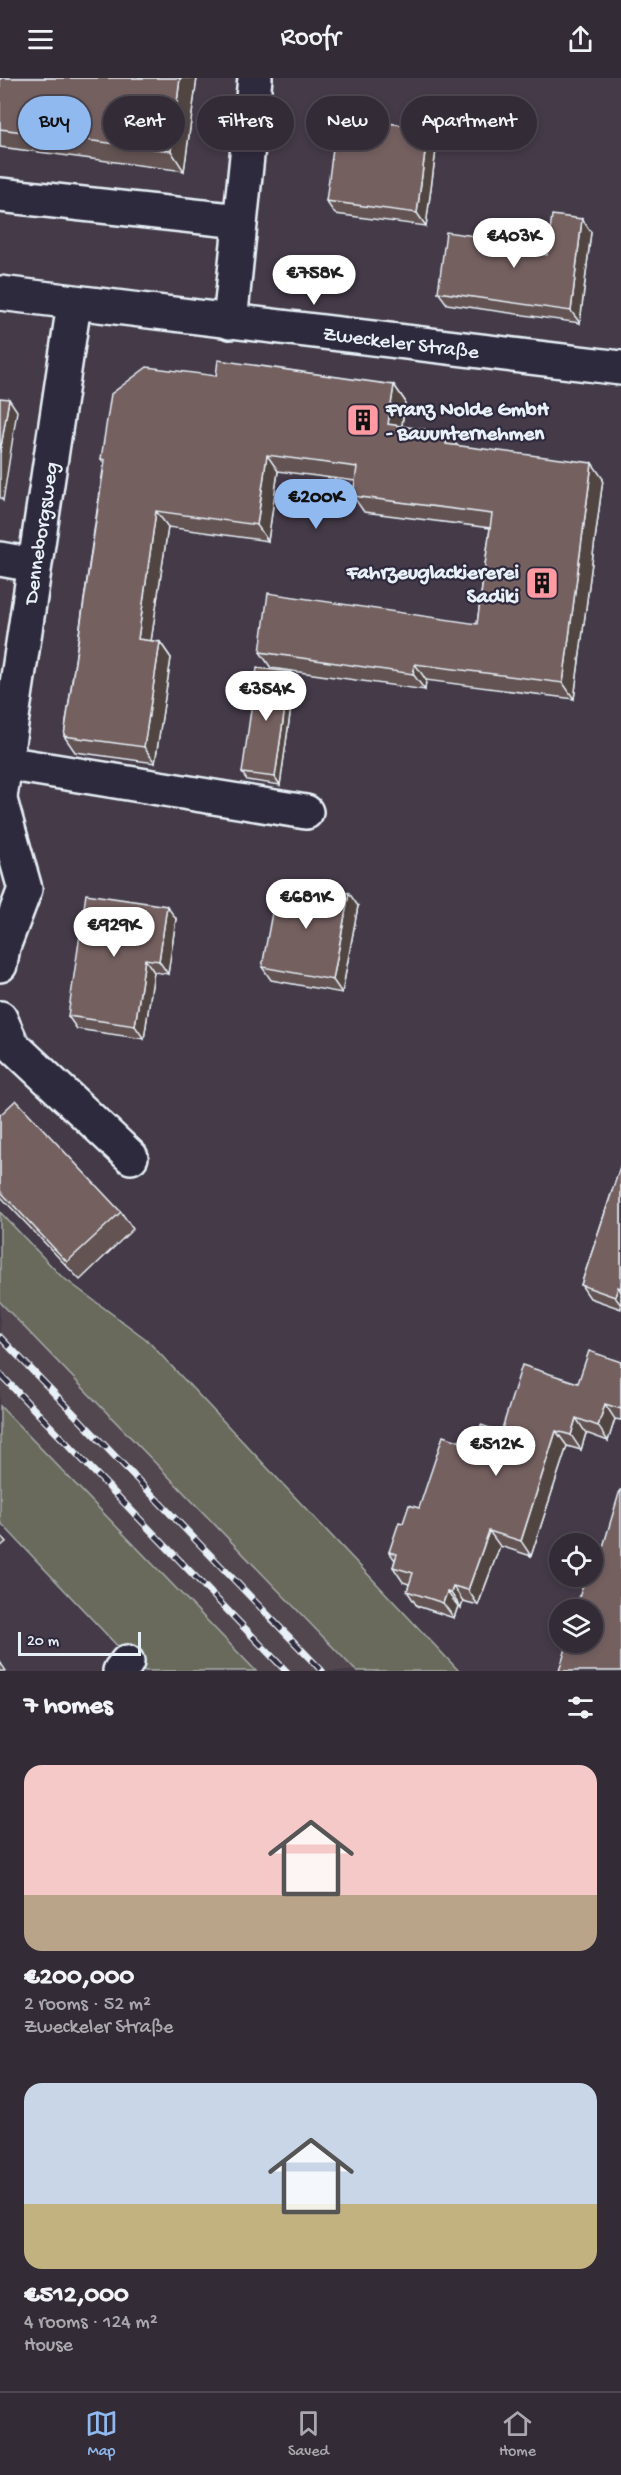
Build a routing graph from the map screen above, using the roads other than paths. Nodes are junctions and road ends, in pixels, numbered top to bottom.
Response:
1 (255, 78) edge
2 (0, 195) edge
3 (240, 221) junction
4 (0, 293) edge
5 (74, 304) junction
6 (230, 322) junction
7 (621, 368) edge
8 (0, 559) edge
9 (34, 565) junction
10 (8, 692) edge
11 (5, 763) junction
12 (0, 798) edge
13 (306, 812) dead end
14 (0, 965) edge
15 (0, 1018) edge
16 (131, 1157) dead end

1 - 3 street
2 - 3 street
3 - 6 street
4 - 5 street, Zweckeler Straße
5 - 6 street, Zweckeler Straße
5 - 9 street, Denneborgsweg
6 - 7 street, Zweckeler Straße
8 - 9 street
9 - 10 street, Denneborgsweg
10 - 11 street, Denneborgsweg
11 - 12 street, Denneborgsweg
11 - 13 street
12 - 14 street, Denneborgsweg
15 - 16 street

